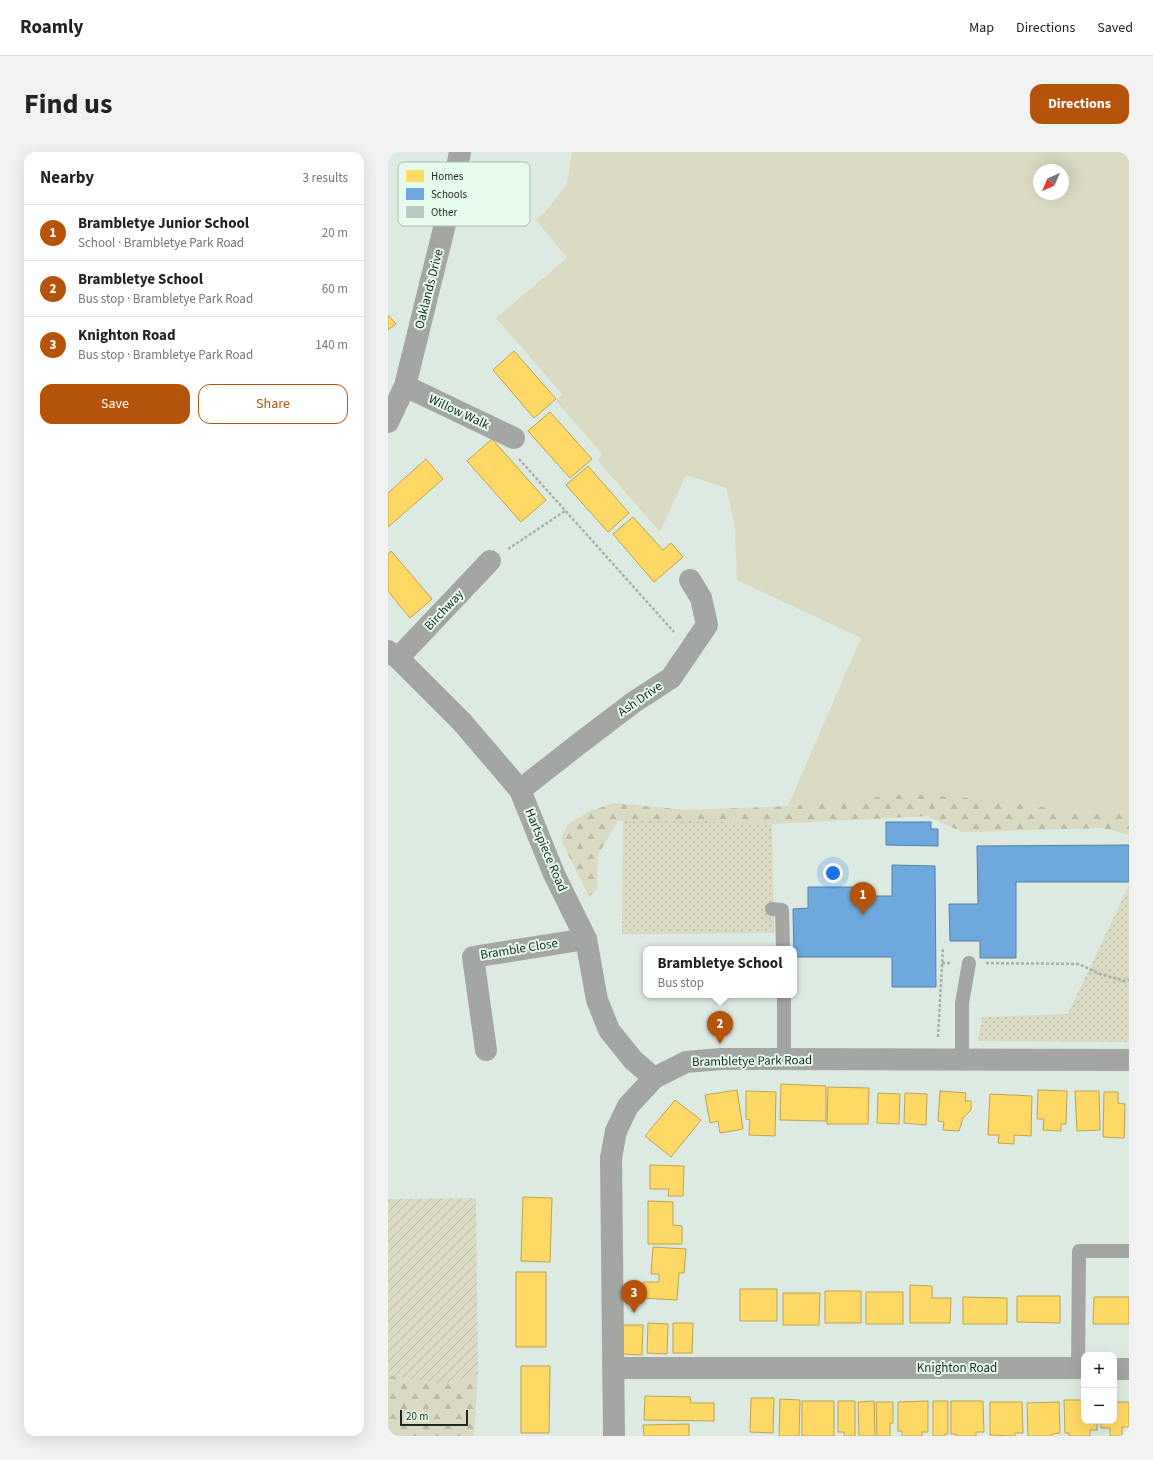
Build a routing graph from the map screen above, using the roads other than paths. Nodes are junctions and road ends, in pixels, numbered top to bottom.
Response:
1 (460, 152) edge
2 (458, 162) edge
3 (445, 226) edge
4 (405, 386) junction
5 (388, 422) edge
6 (514, 446) road end
7 (490, 562) road end
8 (690, 580) dead end
9 (393, 655) edge
10 (520, 790) junction
11 (772, 909) dead end
12 (586, 939) junction
13 (783, 946) edge
14 (969, 963) road end
15 (784, 998) edge
16 (486, 1050) dead end
17 (784, 1059) junction
18 (962, 1059) junction
19 (1129, 1060) edge
20 (654, 1078) junction
21 (1129, 1251) edge
22 (613, 1368) junction
23 (1081, 1368) edge
24 (1117, 1368) edge
25 (1129, 1369) edge
26 (614, 1436) edge

1 - 2 street, Oaklands Drive
3 - 4 street, Oaklands Drive
4 - 5 street, Oaklands Drive
4 - 6 street, Willow Walk
7 - 9 street, Birchway
8 - 10 street, Ash Drive
9 - 10 street, Hartspiece Road
10 - 12 street, Hartspiece Road
11 - 13 lane
12 - 16 street, Bramble Close
12 - 20 street, Hartspiece Road
14 - 18 lane
15 - 17 lane
17 - 18 street, Brambletye Park Road
17 - 20 street, Brambletye Park Road
18 - 19 street, Brambletye Park Road
20 - 22 street, Brambletye Park Road
21 - 23 lane
22 - 23 street, Knighton Road
22 - 26 street, Brambletye Park Road
24 - 25 street

